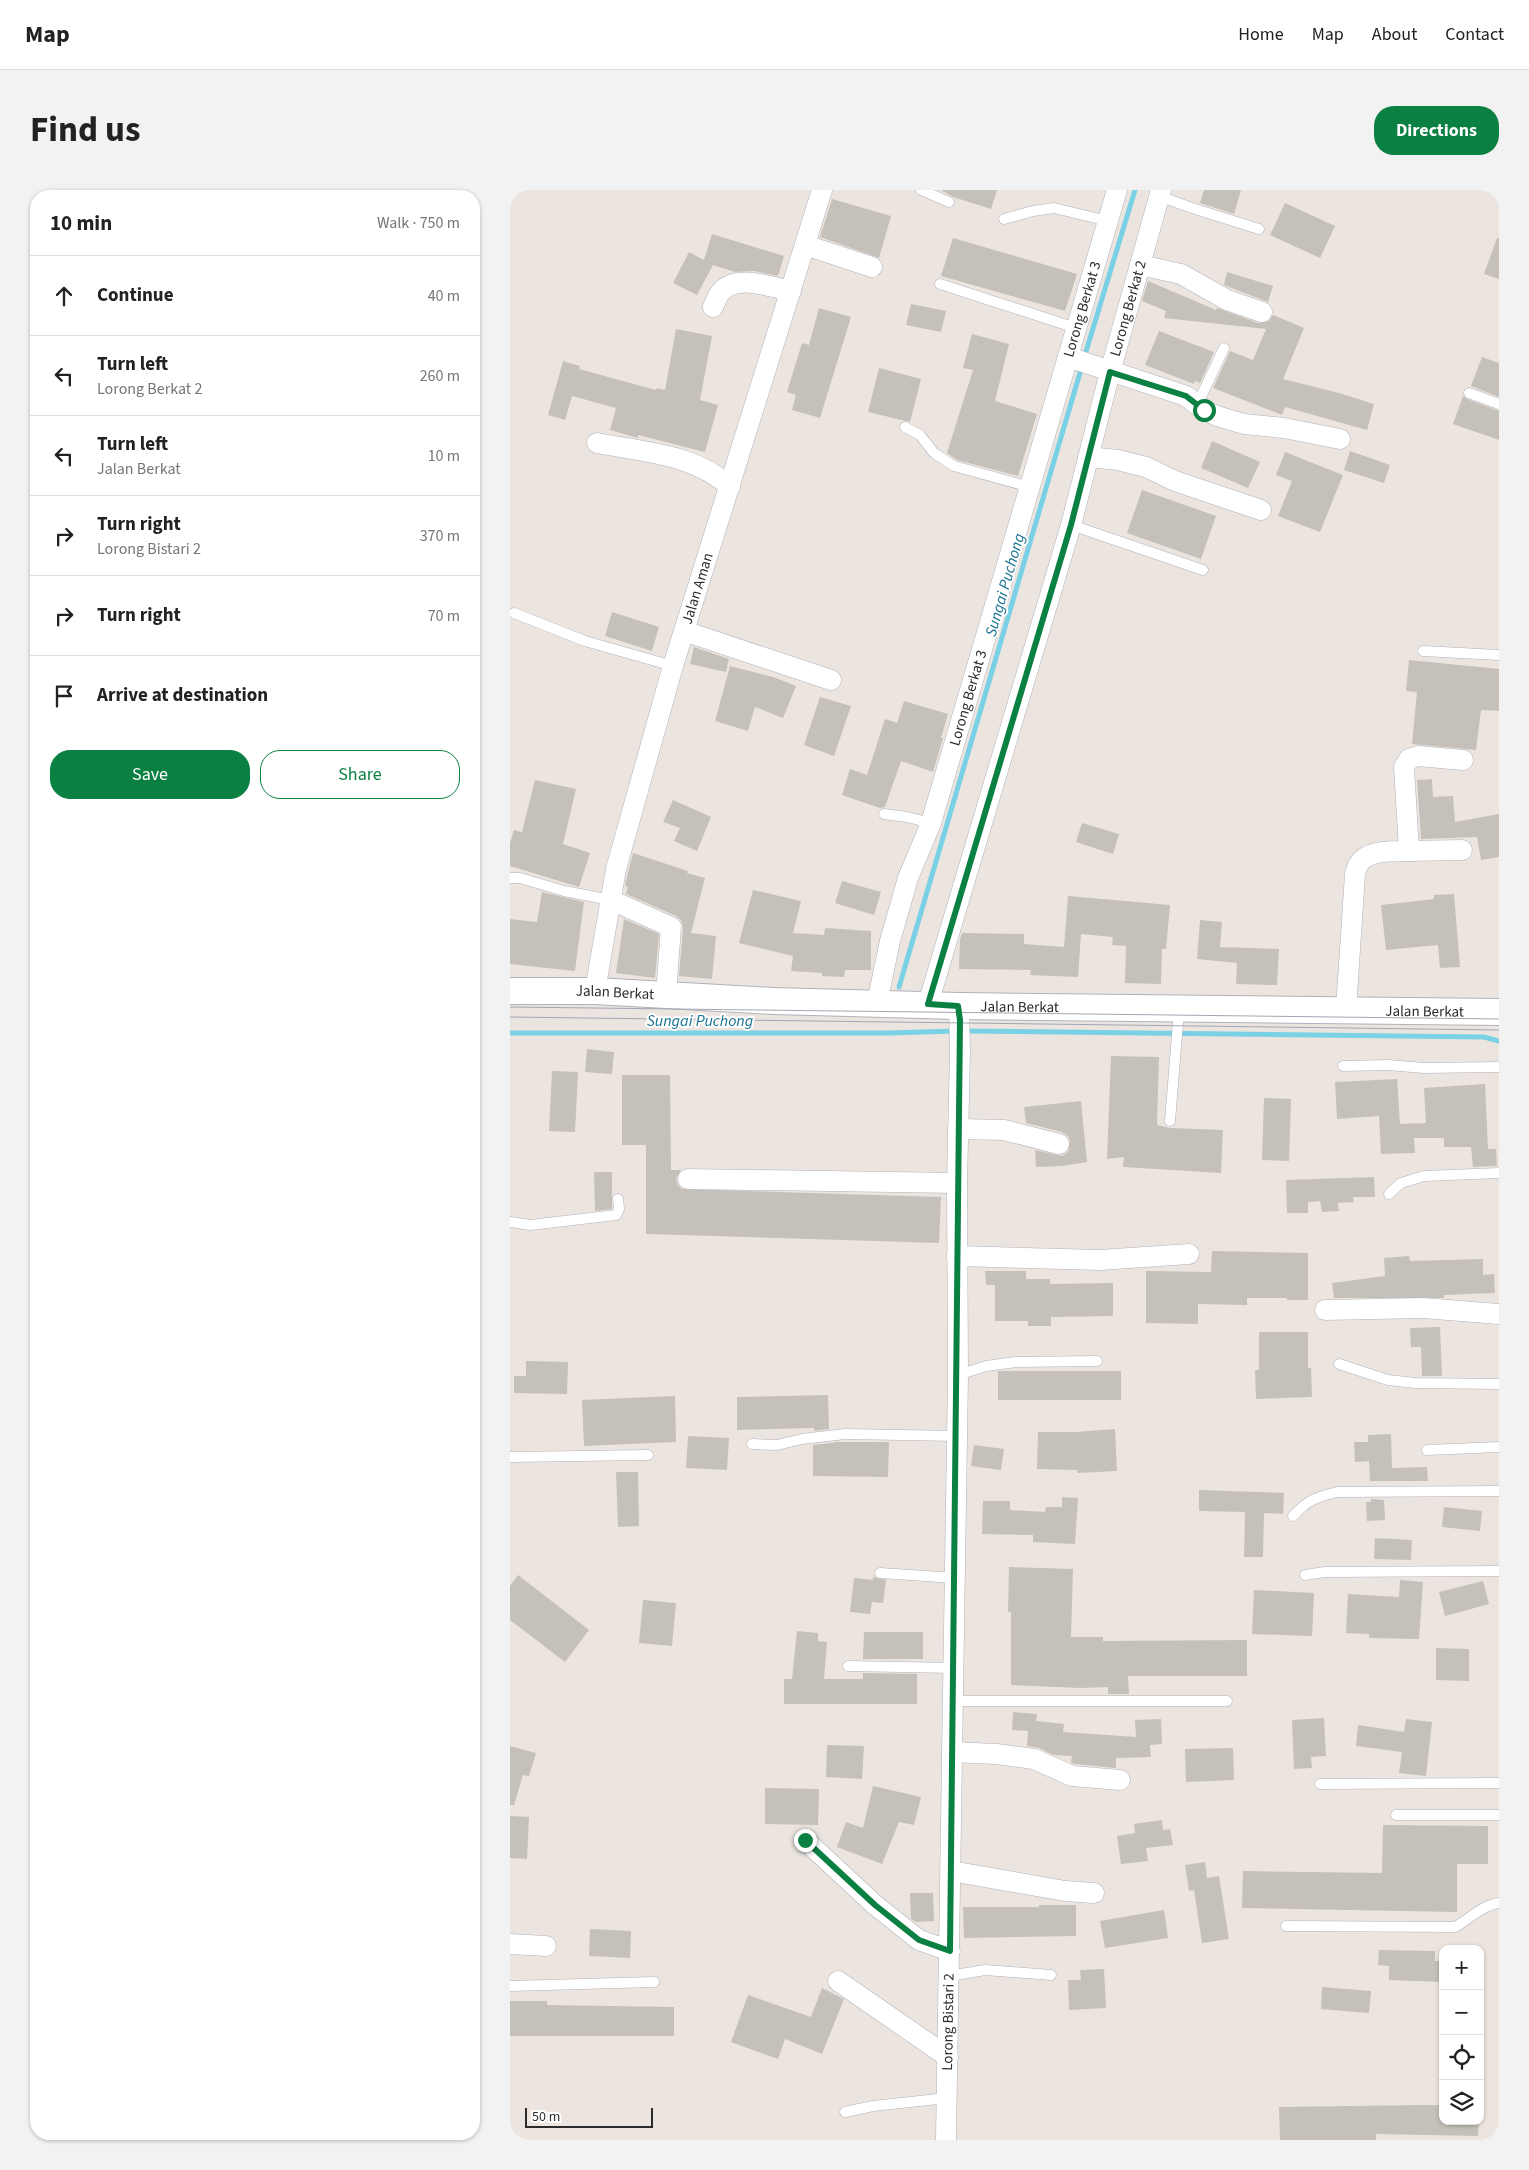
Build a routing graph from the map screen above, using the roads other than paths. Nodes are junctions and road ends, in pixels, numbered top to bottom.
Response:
1 (822, 190) edge
2 (921, 190) edge
3 (1117, 190) edge
4 (1160, 193) edge
5 (949, 202) dead end
6 (1004, 219) dead end
7 (1108, 221) junction
8 (1260, 228) dead end
9 (805, 245) junction
10 (1140, 264) junction
11 (872, 267) dead end
12 (940, 284) dead end
13 (791, 290) junction
14 (713, 307) dead end
15 (1262, 312) dead end
16 (1076, 328) junction
17 (1224, 348) dead end
18 (1071, 358) junction
19 (1105, 370) junction
20 (1469, 393) dead end
21 (1198, 403) junction
22 (1499, 404) edge
23 (905, 427) dead end
24 (1340, 439) dead end
25 (597, 443) dead end
26 (1088, 457) junction
27 (730, 487) junction
28 (1030, 487) junction
29 (1261, 510) dead end
30 (1071, 525) junction
31 (1203, 570) dead end
32 (514, 613) dead end
33 (684, 631) junction
34 (1423, 651) dead end
35 (1499, 655) edge
36 (673, 666) junction
37 (831, 680) dead end
38 (1463, 760) dead end
39 (884, 814) dead end
40 (931, 823) junction
41 (1462, 850) dead end
42 (1409, 851) junction
43 (510, 878) edge
44 (611, 900) junction
45 (510, 991) edge
46 (595, 991) junction
47 (666, 995) junction
48 (877, 1002) junction
49 (928, 1004) junction
50 (1346, 1010) junction
51 (1499, 1012) edge
52 (959, 1013) junction
53 (1178, 1016) junction
54 (1343, 1066) dead end
55 (1499, 1067) edge
56 (1170, 1121) dead end
57 (958, 1129) junction
58 (1059, 1144) dead end
59 (1499, 1173) edge
60 (688, 1179) dead end
61 (957, 1183) junction
62 (1389, 1194) dead end
63 (618, 1198) dead end
64 (510, 1222) edge
65 (1189, 1254) dead end
66 (957, 1256) junction
67 (1325, 1310) dead end
68 (1499, 1314) edge
69 (1097, 1361) dead end
70 (1339, 1364) dead end
71 (958, 1375) junction
72 (1499, 1384) edge
73 (956, 1436) junction
74 (752, 1444) dead end
75 (1499, 1447) edge
76 (1427, 1450) dead end
77 (648, 1455) dead end
78 (510, 1457) edge
79 (1499, 1490) edge
80 (1293, 1516) dead end
81 (1499, 1571) edge
82 (880, 1573) dead end
83 (1304, 1575) dead end
84 (955, 1578) junction
85 (848, 1666) dead end
86 (954, 1668) junction
87 (953, 1701) junction
88 (1227, 1701) dead end
89 (952, 1752) junction
90 (1120, 1780) dead end
91 (1499, 1783) edge
92 (1320, 1784) dead end
93 (1396, 1815) dead end
94 (1499, 1815) edge
95 (805, 1840) dead end
96 (951, 1871) junction
97 (1094, 1893) dead end
98 (1499, 1903) edge
99 (1286, 1926) dead end
100 (510, 1944) edge
101 (546, 1946) dead end
102 (950, 1951) junction
103 (1051, 1975) dead end
104 (949, 1976) junction
105 (654, 1982) dead end
106 (838, 1982) dead end
107 (510, 1986) edge
108 (948, 2057) junction
109 (947, 2098) junction
110 (845, 2112) dead end
111 (946, 2140) edge

1 - 9 street, Jalan Aman
2 - 5 lane
3 - 7 street, Lorong Berkat 3
4 - 8 lane
4 - 10 street, Lorong Berkat 2
6 - 7 lane
7 - 16 street, Lorong Berkat 3
9 - 11 street
9 - 13 street, Jalan Aman
10 - 15 street
10 - 19 street, Lorong Berkat 2
12 - 16 lane
13 - 14 street
13 - 27 street, Jalan Aman
16 - 18 street, Lorong Berkat 3
17 - 21 lane
18 - 19 street
18 - 28 street, Lorong Berkat 3
19 - 21 street
19 - 26 street, Lorong Berkat 2
20 - 22 lane
21 - 24 street
23 - 28 lane
25 - 27 street
26 - 29 street
26 - 30 street, Lorong Berkat 2
27 - 33 street, Jalan Aman
28 - 40 street, Lorong Berkat 3
30 - 31 lane
30 - 49 street, Lorong Berkat 2
32 - 36 lane
33 - 36 street, Jalan Aman
33 - 37 street
34 - 35 lane
36 - 44 street, Jalan Aman
38 - 42 street
39 - 40 lane
40 - 48 street, Lorong Berkat 3
41 - 42 street
42 - 50 street
43 - 44 lane
44 - 46 street, Jalan Aman
44 - 47 street
45 - 46 street, Jalan Berkat
46 - 47 street, Jalan Berkat
47 - 48 street, Jalan Berkat
48 - 49 street, Jalan Berkat
49 - 52 street, Jalan Berkat
50 - 51 street, Jalan Berkat
50 - 53 street, Jalan Berkat
52 - 53 street, Jalan Berkat
52 - 57 street, Lorong Bistari 2
53 - 56 lane
54 - 55 lane
57 - 58 street
57 - 61 street, Lorong Bistari 2
59 - 62 lane
60 - 61 street
61 - 66 street, Lorong Bistari 2
63 - 64 lane
65 - 66 street
66 - 71 street, Lorong Bistari 2
67 - 68 street
69 - 71 lane
70 - 72 lane
71 - 73 street, Lorong Bistari 2
73 - 74 lane
73 - 84 street, Lorong Bistari 2
75 - 76 lane
77 - 78 lane
79 - 80 lane
81 - 83 lane
82 - 84 lane
84 - 86 street, Lorong Bistari 2
85 - 86 lane
86 - 87 street, Lorong Bistari 2
87 - 88 lane
87 - 89 street, Lorong Bistari 2
89 - 90 street
89 - 96 street, Lorong Bistari 2
91 - 92 lane
93 - 94 lane
95 - 102 street
96 - 97 street
96 - 102 street, Lorong Bistari 2
98 - 99 lane
100 - 101 street
102 - 104 street, Lorong Bistari 2
103 - 104 lane
104 - 108 street, Lorong Bistari 2
105 - 107 lane
106 - 108 street
108 - 109 street, Lorong Bistari 2
109 - 110 lane
109 - 111 street, Lorong Bistari 2

